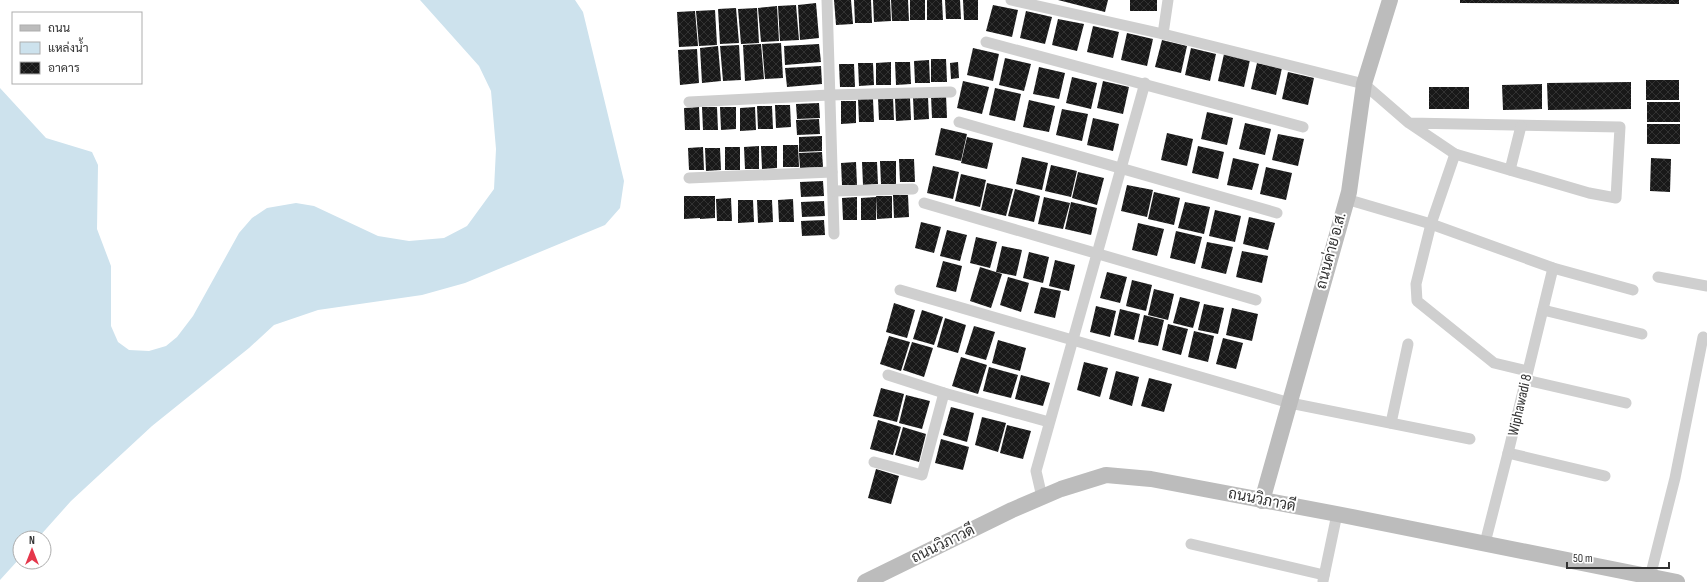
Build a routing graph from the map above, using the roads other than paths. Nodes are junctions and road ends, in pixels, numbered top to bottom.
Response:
1 (827, 0) edge
2 (1011, 0) edge
3 (1168, 0) edge
4 (1390, 0) edge
5 (1043, 4) edge
6 (1163, 34) junction
7 (986, 42) dead end
8 (1145, 83) junction
9 (1364, 84) junction
10 (951, 92) dead end
11 (830, 95) junction
12 (689, 102) dead end
13 (960, 122) dead end
14 (1409, 122) junction
15 (1521, 126) junction
16 (1303, 127) dead end
17 (1455, 154) junction
18 (1121, 168) junction
19 (1510, 170) junction
20 (832, 172) junction
21 (689, 178) dead end
22 (913, 189) dead end
23 (833, 191) junction
24 (1346, 199) junction
25 (924, 203) dead end
26 (1277, 213) dead end
27 (1430, 224) junction
28 (834, 234) dead end
29 (1097, 254) junction
30 (1553, 268) junction
31 (1658, 277) dead end
32 (1707, 286) edge
33 (900, 290) dead end
34 (1633, 290) dead end
35 (1256, 300) dead end
36 (1544, 310) junction
37 (1642, 334) dead end
38 (1703, 337) dead end
39 (1072, 341) junction
40 (1408, 344) dead end
41 (888, 375) dead end
42 (1527, 375) junction
43 (944, 393) junction
44 (1290, 403) junction
45 (1626, 403) dead end
46 (1049, 422) junction
47 (1391, 423) junction
48 (1470, 439) dead end
49 (1508, 453) junction
50 (874, 462) dead end
51 (1605, 476) dead end
52 (1042, 497) junction
53 (1262, 501) junction
54 (1337, 514) junction
55 (1484, 543) junction
56 (1191, 544) dead end
57 (1650, 577) junction
58 (1324, 578) edge
59 (865, 582) edge
60 (1677, 582) edge

1 - 11 street
2 - 5 street
3 - 6 street
4 - 9 street, ถนนค่าย อ.ส.
5 - 6 street
6 - 9 street
7 - 8 street
8 - 16 street
8 - 18 street
9 - 14 street
9 - 24 street, ถนนค่าย อ.ส.
10 - 11 street
11 - 12 street
11 - 20 street
13 - 18 street
14 - 15 street
14 - 17 street
15 - 19 street
15 - 19 street
17 - 19 street
17 - 27 street
18 - 26 street
18 - 29 street
20 - 21 street
20 - 23 street
22 - 23 street
23 - 28 street
24 - 27 street
24 - 44 street, ถนนค่าย อ.ส.
25 - 29 street
27 - 30 street
27 - 42 street
29 - 35 street
29 - 39 street
30 - 34 street
30 - 36 street, Wiphawadi 8
31 - 32 street
33 - 39 street
36 - 37 street
36 - 42 street, Wiphawadi 8
38 - 57 street
39 - 44 street
39 - 46 street
40 - 47 street
41 - 43 street
42 - 45 street
42 - 49 street, Wiphawadi 8
43 - 46 street
43 - 50 street
44 - 47 street
44 - 53 street, ถนนค่าย อ.ส.
46 - 52 street
47 - 48 street
49 - 51 street
49 - 55 street, Wiphawadi 8
52 - 53 street, ถนนวิภาวดี
52 - 59 street, ถนนวิภาวดี
53 - 54 street, ถนนวิภาวดี
54 - 55 street, ถนนวิภาวดี
54 - 58 street
55 - 57 street, ถนนวิภาวดี
56 - 58 street
57 - 60 street, ถนนวิภาวดี

